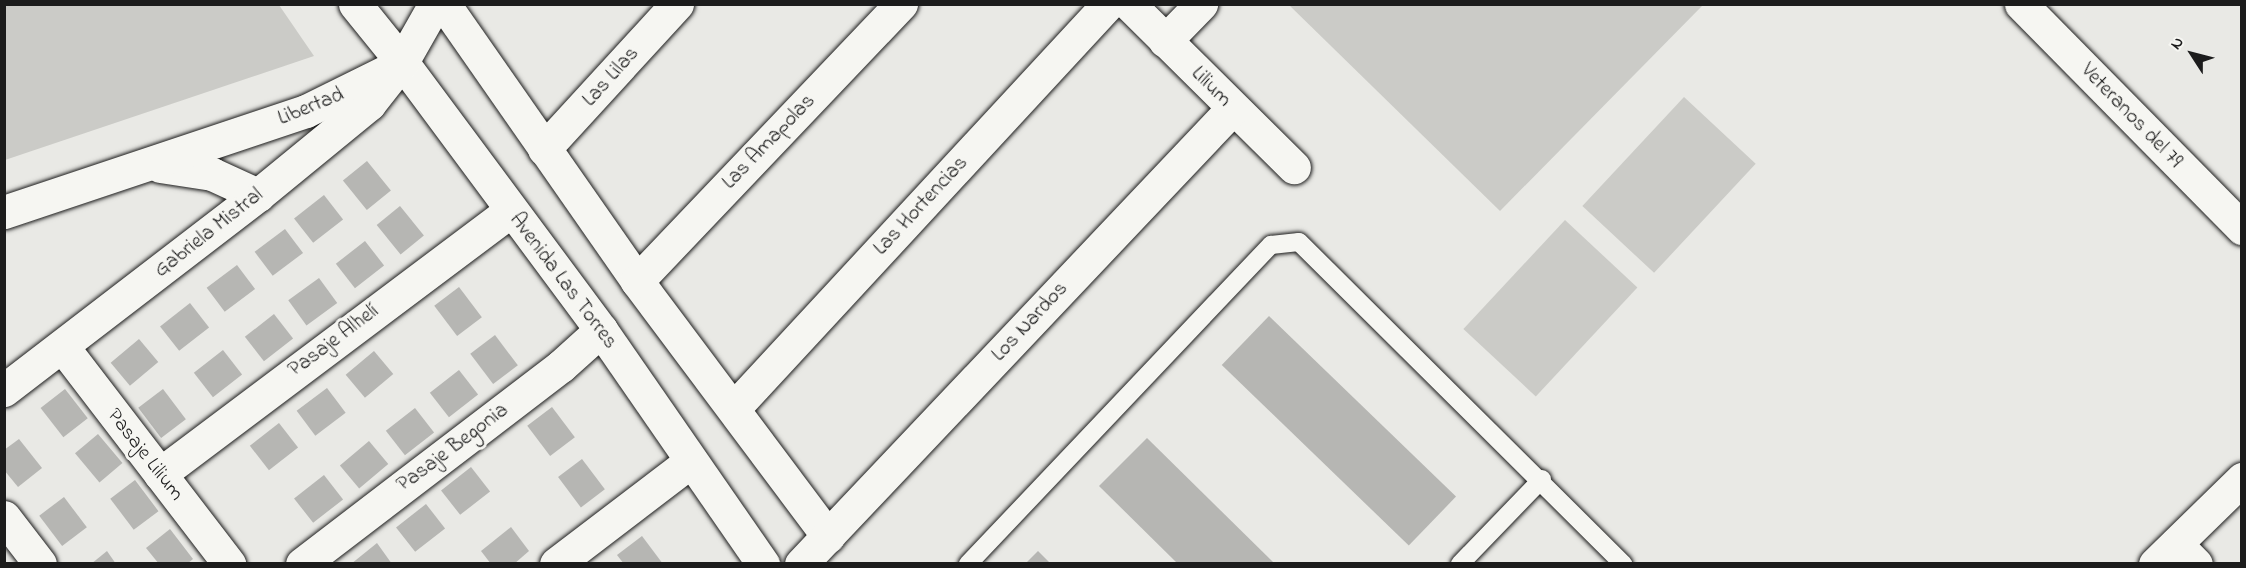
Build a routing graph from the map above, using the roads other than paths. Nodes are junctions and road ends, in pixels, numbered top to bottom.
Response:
1 (355, 4) edge
2 (435, 4) edge
3 (444, 4) edge
4 (678, 4) edge
5 (901, 4) edge
6 (1108, 4) edge
7 (1129, 4) edge
8 (1201, 4) edge
9 (2021, 4) edge
10 (1165, 41) junction
11 (402, 62) junction
12 (1232, 108) junction
13 (544, 149) junction
14 (152, 165) junction
15 (1294, 167) dead end
16 (258, 195) junction
17 (510, 211) junction
18 (4, 212) edge
19 (2241, 228) edge
20 (637, 281) junction
21 (601, 330) junction
22 (62, 346) junction
23 (4, 390) edge
24 (734, 408) junction
25 (692, 461) junction
26 (160, 474) junction
27 (1542, 479) junction
28 (2241, 479) edge
29 (4, 517) edge
30 (828, 536) junction
31 (2176, 557) edge
32 (40, 564) edge
33 (229, 564) edge
34 (302, 564) edge
35 (556, 564) edge
36 (763, 564) edge
37 (801, 564) edge
38 (968, 564) edge
39 (1460, 564) edge
40 (1623, 564) edge

1 - 11 street, Avenida Las Torres
2 - 11 street
3 - 13 street
4 - 13 street, Las Lilas
5 - 20 street, Las Amapolas
6 - 24 street, Las Hortencias
7 - 10 street, Lilium
8 - 10 street
9 - 19 street, Veteranos del 79
10 - 12 street, Lilium
11 - 14 street, Libertad
11 - 16 street, Gabriela Mistral
11 - 17 street, Avenida Las Torres
12 - 15 street, Lilium
12 - 30 street, Los Nardos
13 - 20 street
14 - 16 street, Libertad
14 - 18 street, Libertad
16 - 22 street, Gabriela Mistral
17 - 21 street, Avenida Las Torres
17 - 26 street, Pasaje Alhelí
20 - 24 street
21 - 25 street, Avenida Las Torres
21 - 34 street, Pasaje Begonia
22 - 23 street, Gabriela Mistral
22 - 26 street, Pasaje Lilium
24 - 30 street
25 - 35 street
25 - 36 street, Avenida Las Torres
26 - 33 street, Pasaje Lilium
27 - 38 lane
27 - 39 lane
27 - 40 lane
28 - 31 street
29 - 32 street
30 - 37 street, Los Nardos

